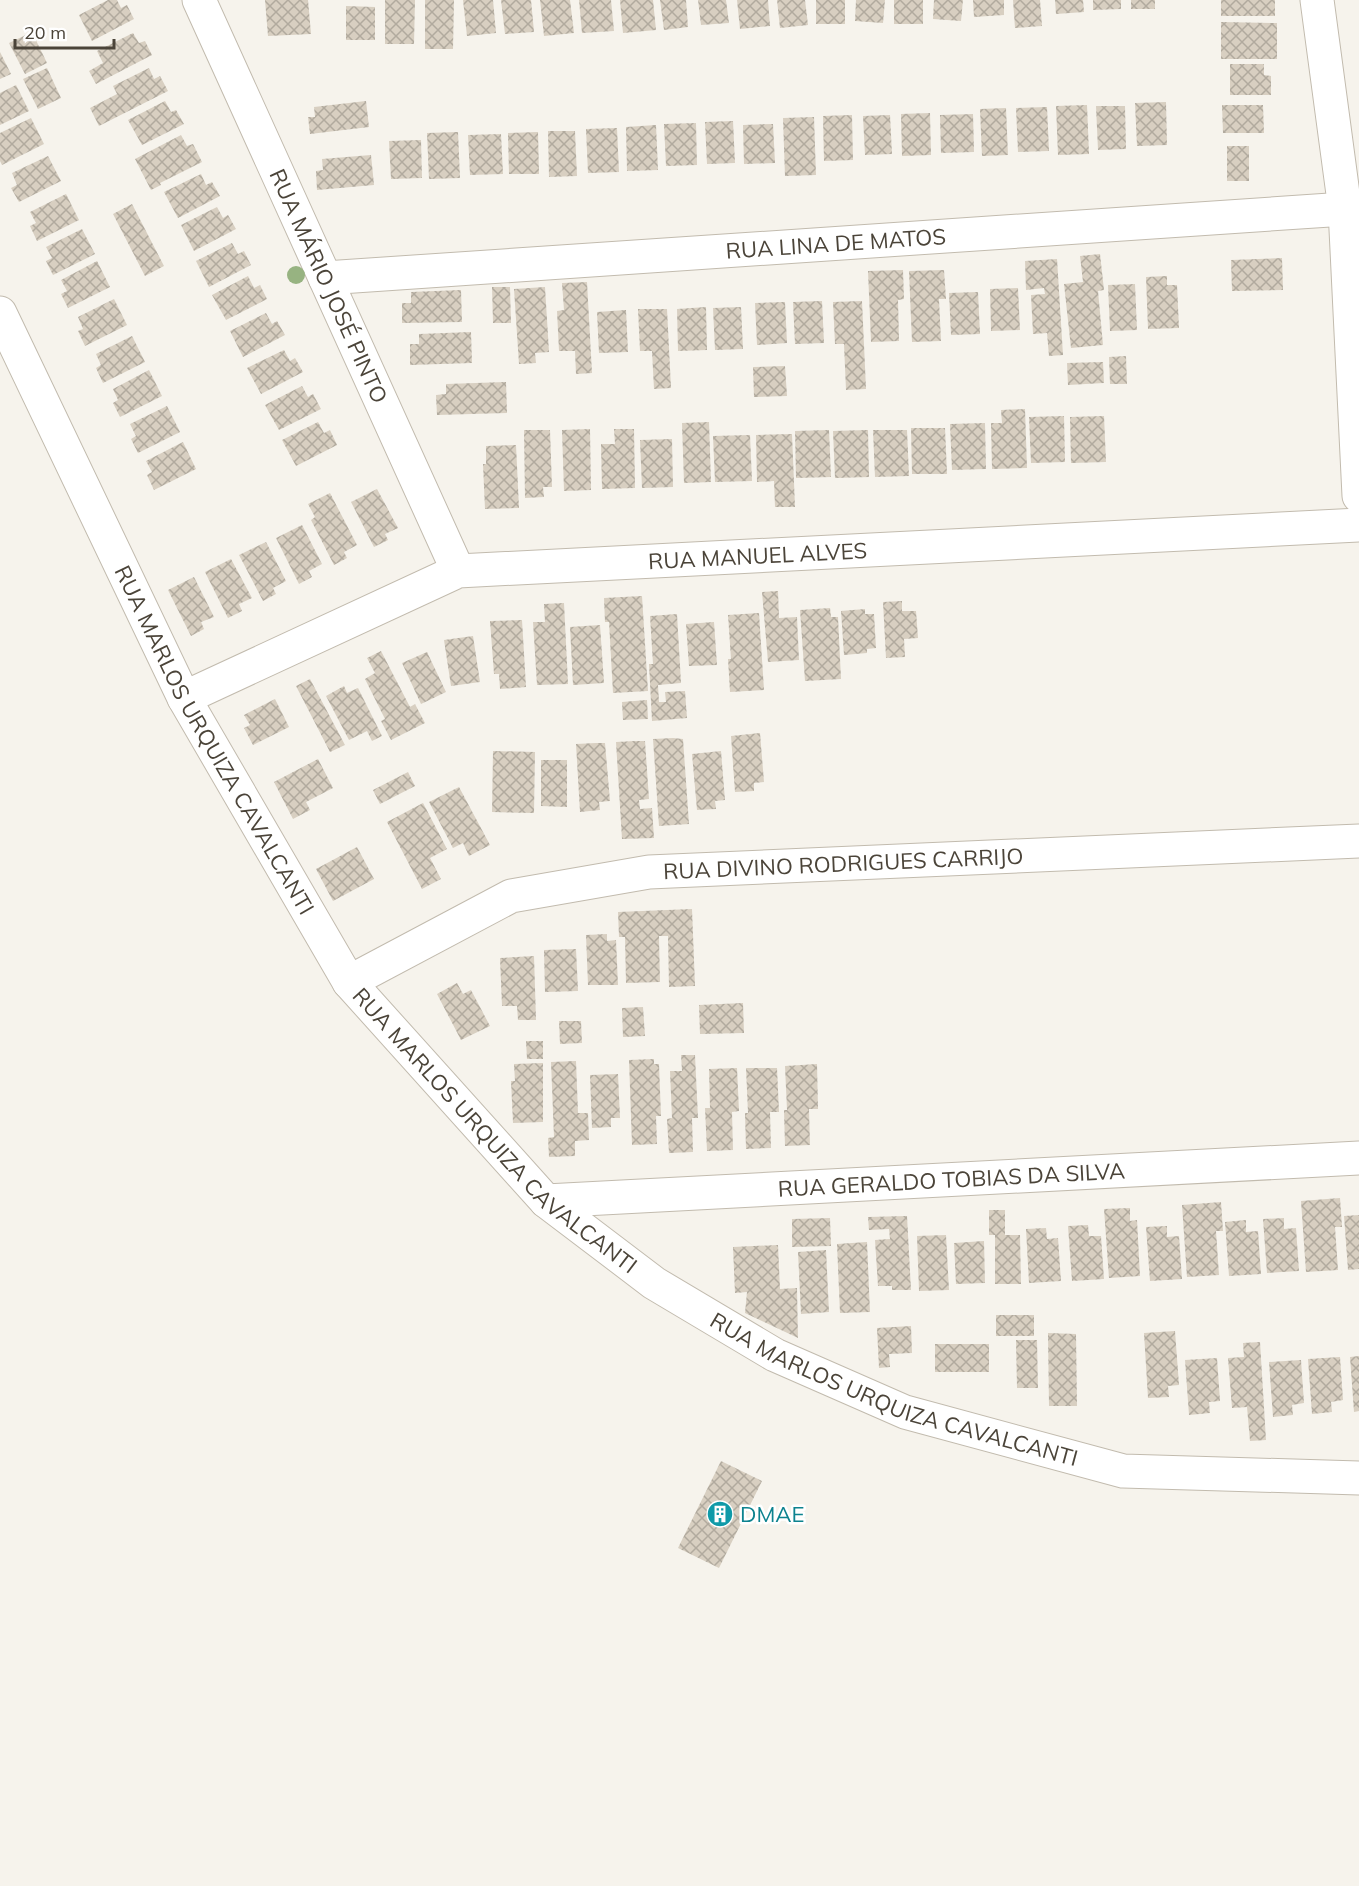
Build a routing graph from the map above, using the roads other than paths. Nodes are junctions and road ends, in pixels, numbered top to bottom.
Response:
1 (199, 0) edge
2 (1317, 0) edge
3 (1345, 209) junction
4 (325, 278) junction
5 (0, 313) edge
6 (1359, 496) edge
7 (1359, 525) edge
8 (458, 571) junction
9 (184, 698) junction
10 (1359, 841) edge
11 (349, 982) junction
12 (1359, 1158) edge
13 (546, 1201) junction
14 (1359, 1478) edge

1 - 4 street, RUA MÁRIO JOSÉ PINTO
2 - 3 street
3 - 4 street, RUA LINA DE MATOS
3 - 6 street
4 - 8 street, RUA MÁRIO JOSÉ PINTO
5 - 9 street, RUA MARLOS URQUIZA CAVALCANTI
7 - 8 street, RUA MANUEL ALVES
8 - 9 street, RUA MANUEL ALVES
9 - 11 street, RUA MARLOS URQUIZA CAVALCANTI
10 - 11 street, RUA DIVINO RODRIGUES CARRIJO
11 - 13 street, RUA MARLOS URQUIZA CAVALCANTI
12 - 13 street, RUA GERALDO TOBIAS DA SILVA
13 - 14 street, RUA MARLOS URQUIZA CAVALCANTI

